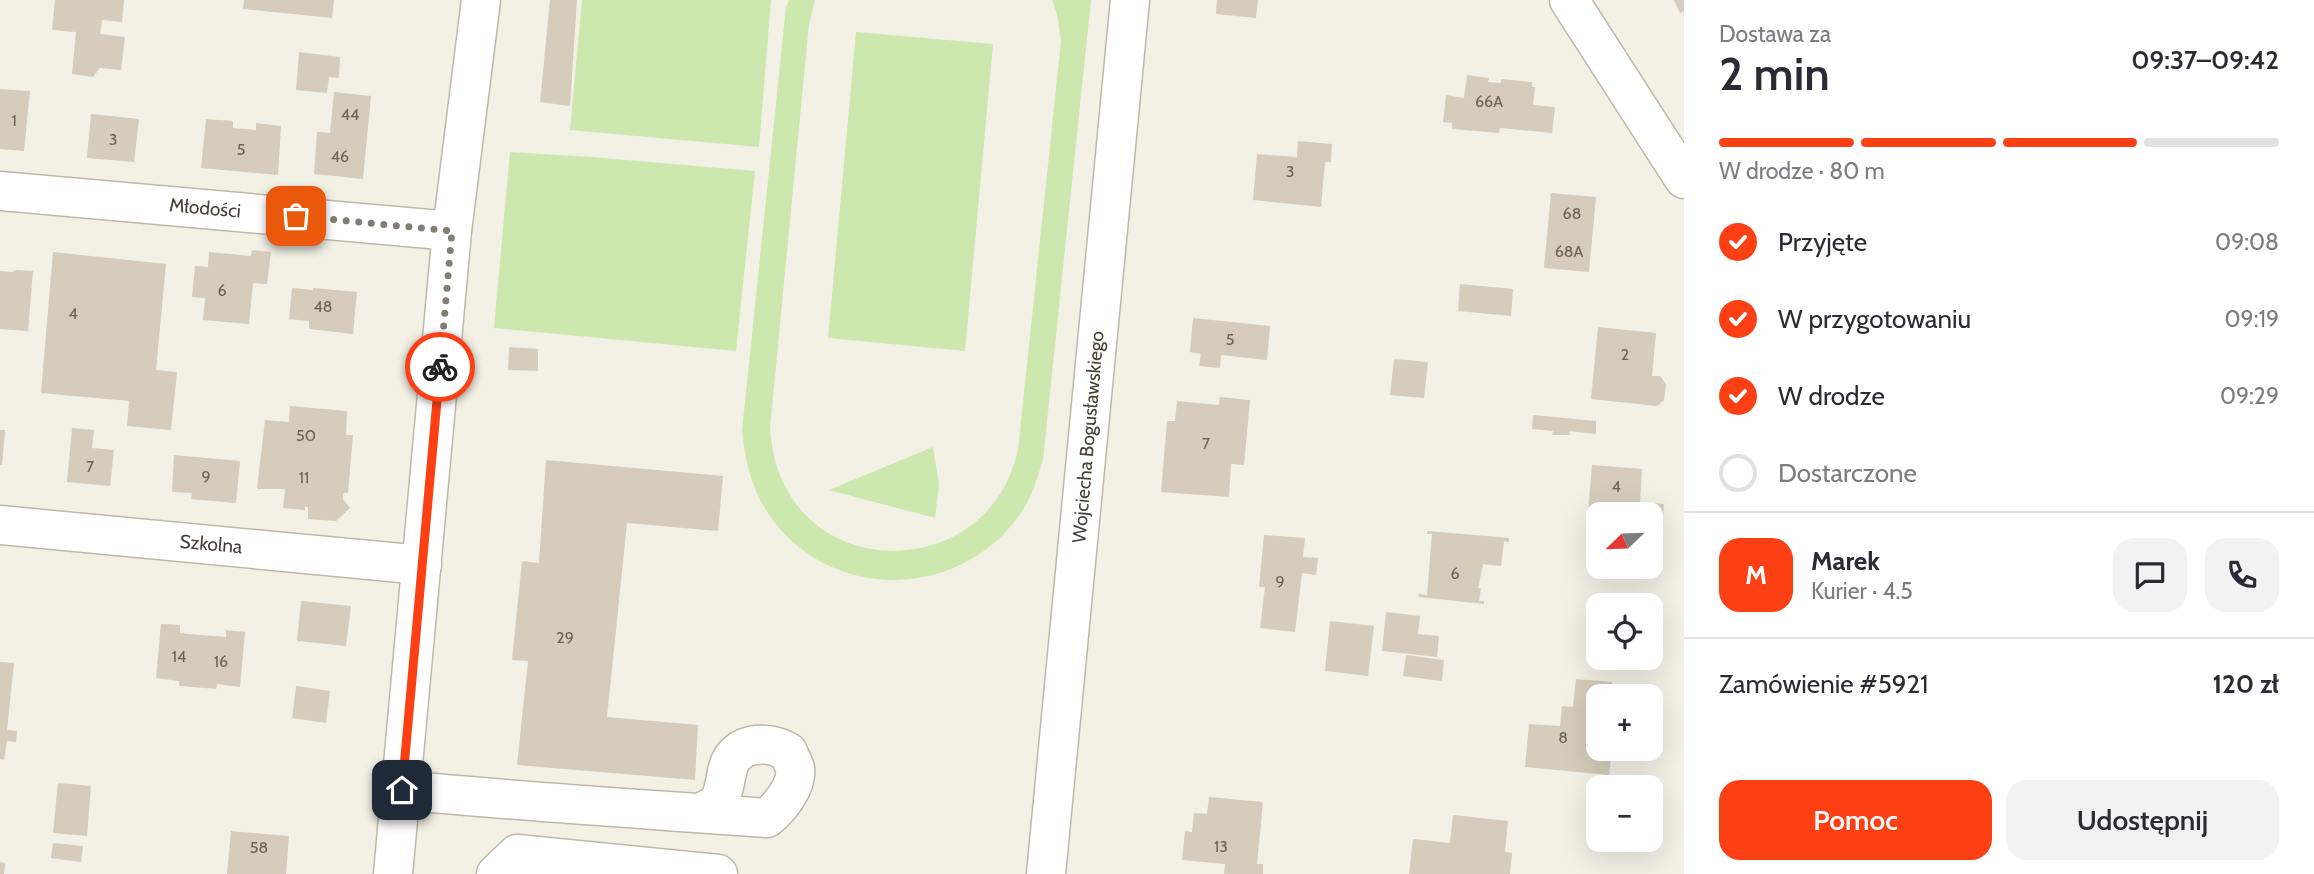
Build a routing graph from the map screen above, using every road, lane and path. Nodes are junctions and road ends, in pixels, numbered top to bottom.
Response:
1 (481, 0) edge
2 (1130, 0) edge
3 (1569, 0) edge
4 (1684, 179) edge
5 (0, 191) edge
6 (452, 231) junction
7 (0, 525) edge
8 (422, 565) junction
9 (402, 790) junction
10 (701, 813) dead end
11 (393, 874) edge
12 (496, 874) edge
13 (718, 874) edge
14 (1046, 874) edge

1 - 6 street
2 - 14 street, Wojciecha Bogusławskiego
3 - 4 street
5 - 6 street, Młodości
6 - 8 street
7 - 8 street, Szkolna
8 - 9 street
9 - 10 street
9 - 11 street
12 - 13 street

